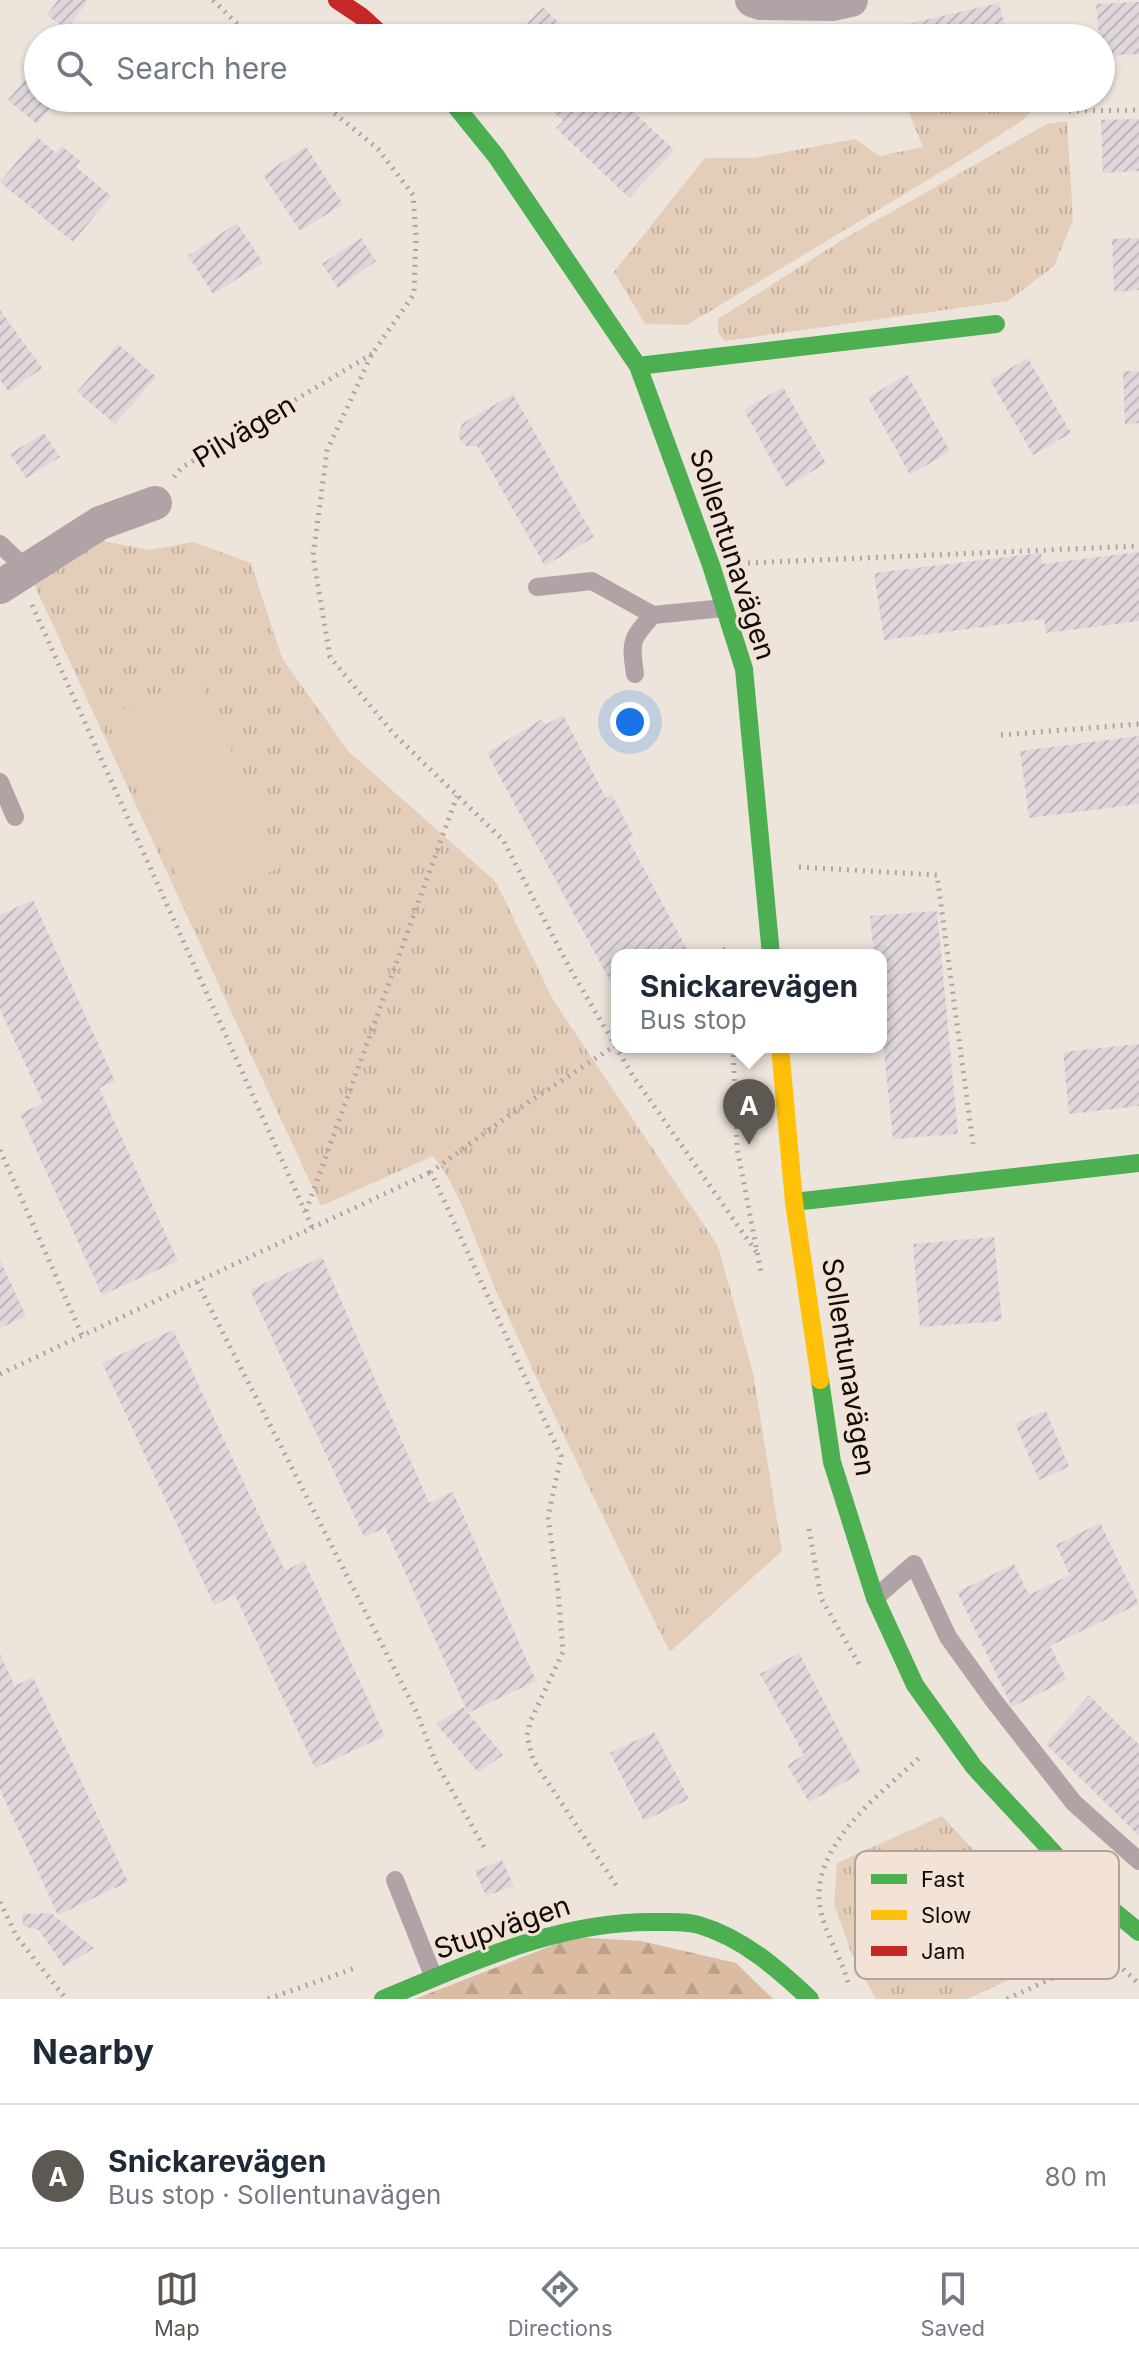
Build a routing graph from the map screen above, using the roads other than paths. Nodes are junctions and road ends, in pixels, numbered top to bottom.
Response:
1 (752, 0) edge
2 (851, 0) edge
3 (460, 112) edge
4 (996, 324) dead end
5 (638, 366) junction
6 (155, 503) road end
7 (0, 544) edge
8 (15, 577) edge
9 (537, 587) dead end
10 (724, 608) junction
11 (653, 615) junction
12 (635, 674) dead end
13 (0, 782) edge
14 (15, 817) dead end
15 (770, 949) edge
16 (781, 1053) edge
17 (1139, 1163) edge
18 (794, 1202) junction
19 (875, 1598) junction
20 (1052, 1851) edge
21 (1139, 1861) edge
22 (395, 1880) dead end
23 (1119, 1916) edge
24 (1139, 1932) edge
25 (435, 1979) junction
26 (383, 1999) edge
27 (810, 1999) edge

1 - 2 street
3 - 5 street, Sollentunavägen
4 - 5 street
5 - 10 street, Sollentunavägen
6 - 8 street
7 - 8 lane
9 - 11 lane
10 - 11 lane
10 - 15 street, Sollentunavägen
11 - 12 lane
13 - 14 lane
16 - 18 street, Sollentunavägen
17 - 18 street
18 - 19 street, Sollentunavägen
19 - 20 street, Sollentunavägen
19 - 21 lane
22 - 25 lane
23 - 24 street, Sollentunavägen
25 - 26 street, Stupvägen
25 - 27 street, Stupvägen

